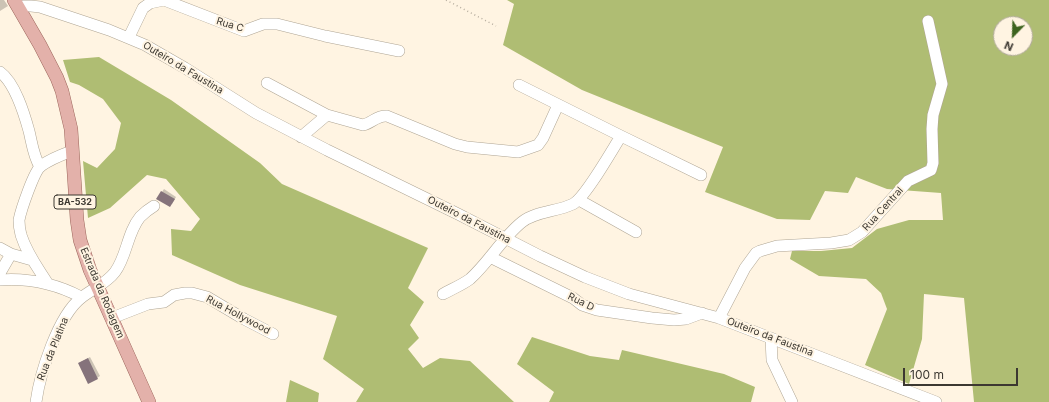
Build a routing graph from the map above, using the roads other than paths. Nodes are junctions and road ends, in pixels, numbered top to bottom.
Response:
1 (16, 3) edge
2 (928, 21) dead end
3 (129, 37) junction
4 (399, 51) dead end
5 (0, 72) edge
6 (268, 83) dead end
7 (519, 85) dead end
8 (558, 105) junction
9 (327, 115) junction
10 (621, 136) junction
11 (301, 137) junction
12 (72, 151) junction
13 (40, 167) junction
14 (701, 175) dead end
15 (579, 200) junction
16 (154, 206) dead end
17 (636, 232) dead end
18 (505, 239) junction
19 (0, 248) edge
20 (10, 254) junction
21 (490, 257) junction
22 (32, 260) junction
23 (0, 273) edge
24 (0, 280) edge
25 (48, 284) junction
26 (98, 287) junction
27 (443, 294) dead end
28 (81, 297) junction
29 (702, 313) junction
30 (112, 318) junction
31 (719, 318) junction
32 (273, 334) dead end
33 (771, 338) junction
34 (36, 402) edge
35 (149, 402) edge
36 (792, 402) edge
37 (936, 402) edge

1 - 3 street, Outeiro da Faustina
1 - 12 main road, Estrada da Rodagem / BA-532
2 - 31 street, Rua Central
3 - 4 street, Rua C
3 - 11 street, Outeiro da Faustina
5 - 13 street
6 - 9 street
7 - 8 street
8 - 9 street
8 - 10 street
9 - 11 street
10 - 14 street
10 - 15 street
11 - 18 street, Outeiro da Faustina
12 - 13 street
12 - 26 main road, Estrada da Rodagem / BA-532
13 - 22 street
15 - 17 street
15 - 18 street
16 - 26 street, Rua da Platina
18 - 21 street
18 - 29 street, Outeiro da Faustina
19 - 20 street
20 - 22 street
20 - 23 street
21 - 27 street
21 - 29 street, Rua D
22 - 25 street
24 - 25 street
25 - 28 street
26 - 28 street, Rua da Platina
26 - 30 main road, Estrada da Rodagem / BA-532
28 - 34 street, Rua da Platina
29 - 31 street, Outeiro da Faustina
30 - 32 street, Rua Hollywood
30 - 35 main road, Estrada da Rodagem / BA-532
31 - 33 street, Outeiro da Faustina
33 - 36 street
33 - 37 street, Outeiro da Faustina

